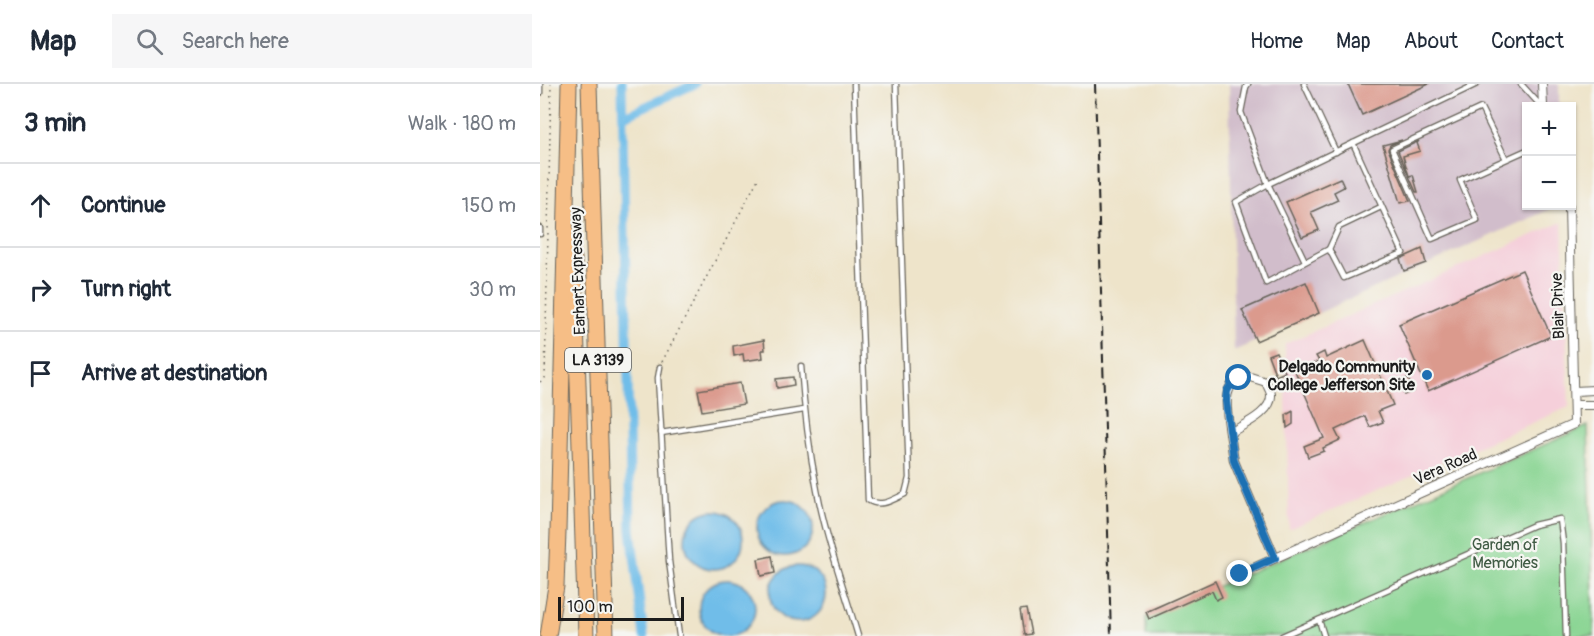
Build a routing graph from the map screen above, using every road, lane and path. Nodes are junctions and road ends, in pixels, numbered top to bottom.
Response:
1 (540, 84) edge
2 (551, 84) edge
3 (569, 84) edge
4 (589, 84) edge
5 (854, 84) edge
6 (896, 84) edge
7 (1248, 84) edge
8 (1304, 84) edge
9 (1478, 84) edge
10 (1521, 84) edge
11 (1542, 84) edge
12 (540, 93) edge
13 (1538, 102) edge
14 (1542, 102) edge
15 (1353, 143) junction
16 (1336, 152) junction
17 (1522, 152) edge
18 (1506, 159) junction
19 (759, 177) dead end
20 (1268, 184) junction
21 (1381, 207) junction
22 (1569, 210) edge
23 (540, 228) edge
24 (540, 234) edge
25 (1329, 249) junction
26 (1305, 261) junction
27 (801, 366) dead end
28 (660, 367) joint
29 (540, 382) edge
30 (1594, 390) edge
31 (1575, 391) junction
32 (1575, 405) junction
33 (1594, 405) edge
34 (804, 410) junction
35 (1230, 432) junction
36 (661, 433) junction
37 (1275, 558) junction
38 (1240, 574) dead end
39 (556, 586) junction
40 (1319, 620) junction
41 (543, 636) edge
42 (548, 636) edge
43 (586, 636) edge
44 (608, 636) edge
45 (679, 636) edge
46 (858, 636) edge
47 (1282, 636) edge
48 (1324, 636) edge
49 (1566, 636) edge

1 - 12 lane
2 - 29 path
3 - 39 highway
3 - 43 highway, Earhart Expressway / LA 3139
4 - 44 highway, Earhart Expressway / LA 3139
5 - 6 lane
7 - 20 lane
8 - 16 lane
9 - 15 lane
10 - 13 lane
11 - 14 street
15 - 16 lane
15 - 21 lane
16 - 20 lane
17 - 18 lane
18 - 18 lane
19 - 28 path
20 - 26 lane
20 - 26 lane
21 - 25 lane
21 - 25 lane
22 - 31 street, Blair Drive
23 - 24 lane
25 - 26 lane
27 - 34 lane
28 - 36 lane
30 - 31 street
31 - 32 street, Blair Drive
32 - 33 street
32 - 37 street, Vera Road
34 - 36 lane
34 - 46 lane
35 - 35 street
35 - 37 street
36 - 45 lane
37 - 38 street
39 - 41 highway
39 - 42 highway
40 - 47 lane
40 - 48 lane
40 - 49 lane

